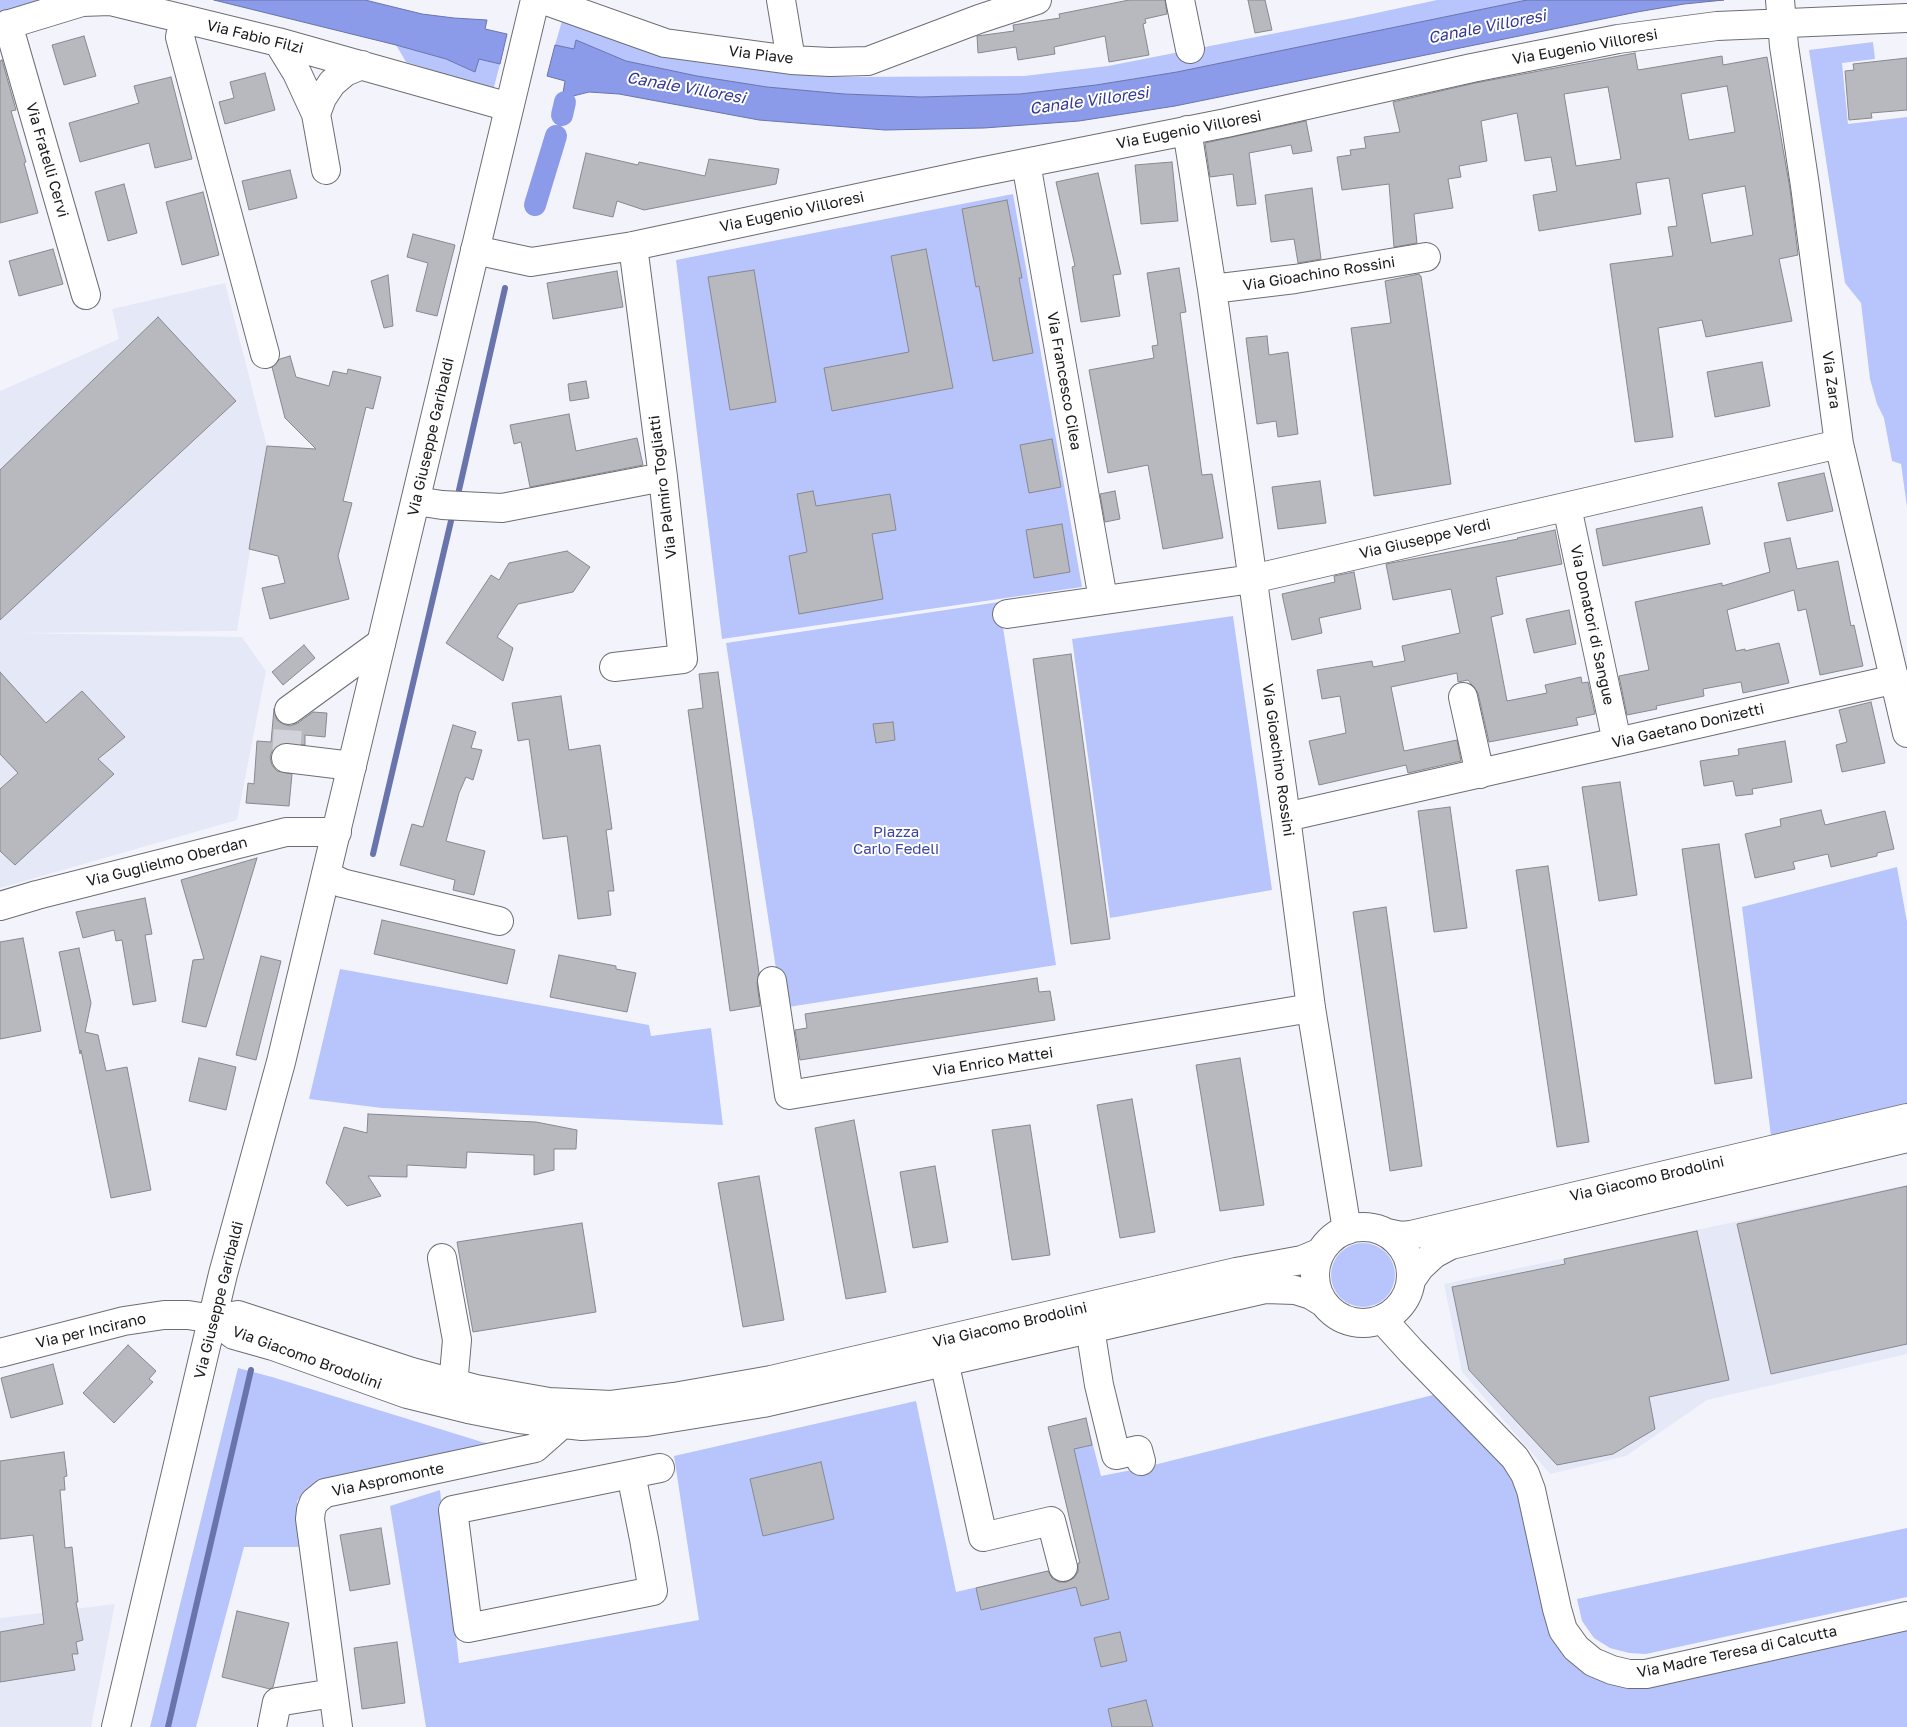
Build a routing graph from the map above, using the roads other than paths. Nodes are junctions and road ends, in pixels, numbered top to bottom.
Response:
1 (535, 0) edge
2 (544, 0) edge
3 (781, 0) edge
4 (1037, 0) edge
5 (1180, 0) edge
6 (977, 9) edge
7 (1781, 11) edge
8 (1907, 18) edge
9 (184, 19) junction
10 (4, 25) edge
11 (278, 42) junction
12 (1190, 49) dead end
13 (791, 60) junction
14 (362, 65) junction
15 (508, 108) junction
16 (316, 114) junction
17 (1188, 130) junction
18 (1026, 163) junction
19 (326, 170) dead end
20 (633, 246) junction
21 (475, 250) junction
22 (1426, 257) dead end
23 (1212, 289) junction
24 (86, 295) dead end
25 (265, 354) dead end
26 (1840, 444) junction
27 (663, 477) junction
28 (416, 500) junction
29 (1567, 507) junction
30 (1252, 579) junction
31 (1103, 599) junction
32 (1007, 614) dead end
33 (381, 643) junction
34 (614, 667) dead end
35 (1896, 679) junction
36 (1463, 697) dead end
37 (289, 710) dead end
38 (1906, 728) edge
39 (1617, 742) junction
40 (286, 758) dead end
41 (352, 766) junction
42 (1480, 774) junction
43 (1286, 817) junction
44 (337, 832) junction
45 (326, 875) junction
46 (0, 906) edge
47 (499, 921) dead end
48 (772, 981) dead end
49 (1311, 1008) junction
50 (1907, 1118) edge
51 (1907, 1138) edge
52 (1347, 1230) junction
53 (1387, 1233) junction
54 (1321, 1252) junction
55 (442, 1258) dead end
56 (1411, 1280) junction
57 (1181, 1286) junction
58 (1324, 1303) junction
59 (213, 1319) junction
60 (1382, 1319) junction
61 (1090, 1328) junction
62 (0, 1353) edge
63 (884, 1354) junction
64 (944, 1362) junction
65 (451, 1383) junction
66 (698, 1393) junction
67 (560, 1425) junction
68 (1141, 1461) dead end
69 (660, 1468) dead end
70 (631, 1474) junction
71 (1063, 1567) dead end
72 (1907, 1616) edge
73 (333, 1693) junction
74 (283, 1714) edge
75 (116, 1727) edge
76 (272, 1727) edge
77 (338, 1727) edge

1 - 15 street, Via Giuseppe Garibaldi
2 - 13 street, Via Piave
3 - 13 street
4 - 6 street, Via Piave
5 - 12 street
6 - 13 street, Via Piave
7 - 8 street, Via Eugenio Villoresi
7 - 17 street, Via Eugenio Villoresi
7 - 26 street, Via Zara
9 - 10 street, Via Fabio Filzi
9 - 11 street, Via Fabio Filzi
9 - 25 street
10 - 24 street, Via Fratelli Cervi
11 - 14 street, Via Fabio Filzi
11 - 16 street
14 - 15 street, Via Fabio Filzi
14 - 16 street
15 - 21 street, Via Giuseppe Garibaldi
16 - 19 street
17 - 18 street, Via Eugenio Villoresi
17 - 23 street, Via Gioachino Rossini
18 - 20 street, Via Eugenio Villoresi
18 - 31 street, Via Francesco Cilea
20 - 21 street, Via Eugenio Villoresi
20 - 27 street, Via Palmiro Togliatti
21 - 28 street, Via Giuseppe Garibaldi
22 - 23 street, Via Gioachino Rossini
23 - 30 street, Via Gioachino Rossini
26 - 29 street, Via Giuseppe Verdi
26 - 35 street, Via Zara
27 - 28 street
27 - 34 street, Via Palmiro Togliatti
28 - 33 street, Via Giuseppe Garibaldi
29 - 30 street, Via Giuseppe Verdi
29 - 39 street, Via Donatori di Sangue
30 - 31 street, Via Giuseppe Verdi
30 - 43 street, Via Gioachino Rossini
31 - 32 street, Via Giuseppe Verdi
33 - 37 street
33 - 41 street, Via Giuseppe Garibaldi
35 - 38 street, Via Zara
35 - 39 street, Via Gaetano Donizetti
36 - 42 street
39 - 42 street, Via Gaetano Donizetti
40 - 41 street
41 - 44 street, Via Giuseppe Garibaldi
42 - 43 street, Via Gaetano Donizetti
43 - 49 street, Via Gioachino Rossini
44 - 45 street, Via Giuseppe Garibaldi
44 - 46 street, Via Guglielmo Oberdan
45 - 47 street
45 - 59 street, Via Giuseppe Garibaldi
48 - 49 street, Via Enrico Mattei
49 - 52 street, Via Gioachino Rossini
50 - 53 street, Via Giacomo Brodolini
51 - 56 street, Via Giacomo Brodolini
52 - 53 street
52 - 54 street
53 - 56 street
54 - 57 street, Via Giacomo Brodolini
54 - 58 street
55 - 65 street
56 - 60 street
57 - 61 street
57 - 63 street, Via Giacomo Brodolini
58 - 60 street
58 - 61 street, Via Giacomo Brodolini
59 - 62 street, Via per Incirano
59 - 65 street, Via Giacomo Brodolini
59 - 67 street, Via Giacomo Brodolini
59 - 75 street, Via Giuseppe Garibaldi
60 - 72 street, Via Madre Teresa di Calcutta
61 - 64 street, Via Giacomo Brodolini
61 - 68 street
63 - 64 street
63 - 66 street, Via Giacomo Brodolini
64 - 67 street, Via Giacomo Brodolini
64 - 71 street, Via Giacomo Brodolini
65 - 66 street, Via Giacomo Brodolini
66 - 67 street, Via Giacomo Brodolini
67 - 73 street, Via Aspromonte
69 - 70 street
70 - 70 street
73 - 74 street
73 - 77 street, Via Aspromonte
74 - 76 street

